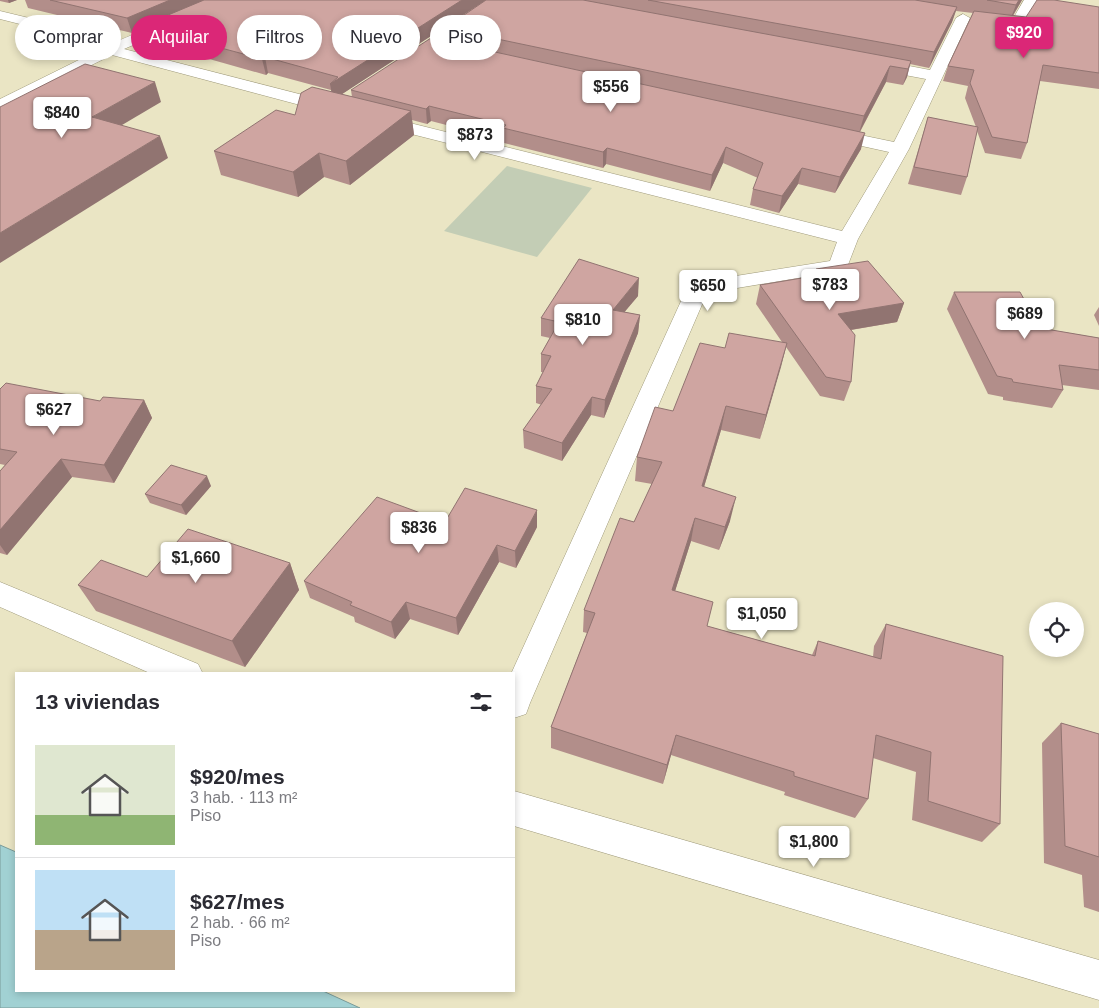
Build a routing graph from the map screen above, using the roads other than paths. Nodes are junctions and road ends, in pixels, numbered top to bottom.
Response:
1 (226, 0) edge
2 (498, 0) edge
3 (1031, 0) edge
4 (17, 7) dead end
5 (0, 15) edge
6 (476, 15) edge
7 (15, 19) edge
8 (121, 46) edge
9 (430, 46) edge
10 (121, 49) edge
11 (92, 60) edge
12 (857, 61) edge
13 (398, 67) edge
14 (935, 76) junction
15 (0, 105) edge
16 (814, 130) edge
17 (900, 149) junction
18 (848, 239) junction
19 (0, 594) edge
20 (182, 672) edge
21 (515, 701) edge
22 (515, 808) edge
23 (1099, 980) edge

1 - 8 street
2 - 6 street
3 - 14 street
4 - 5 street
5 - 7 street
9 - 13 street
10 - 18 street
11 - 15 street
12 - 14 street
14 - 17 street
16 - 17 street
17 - 18 street
18 - 21 street
19 - 20 street
22 - 23 street

